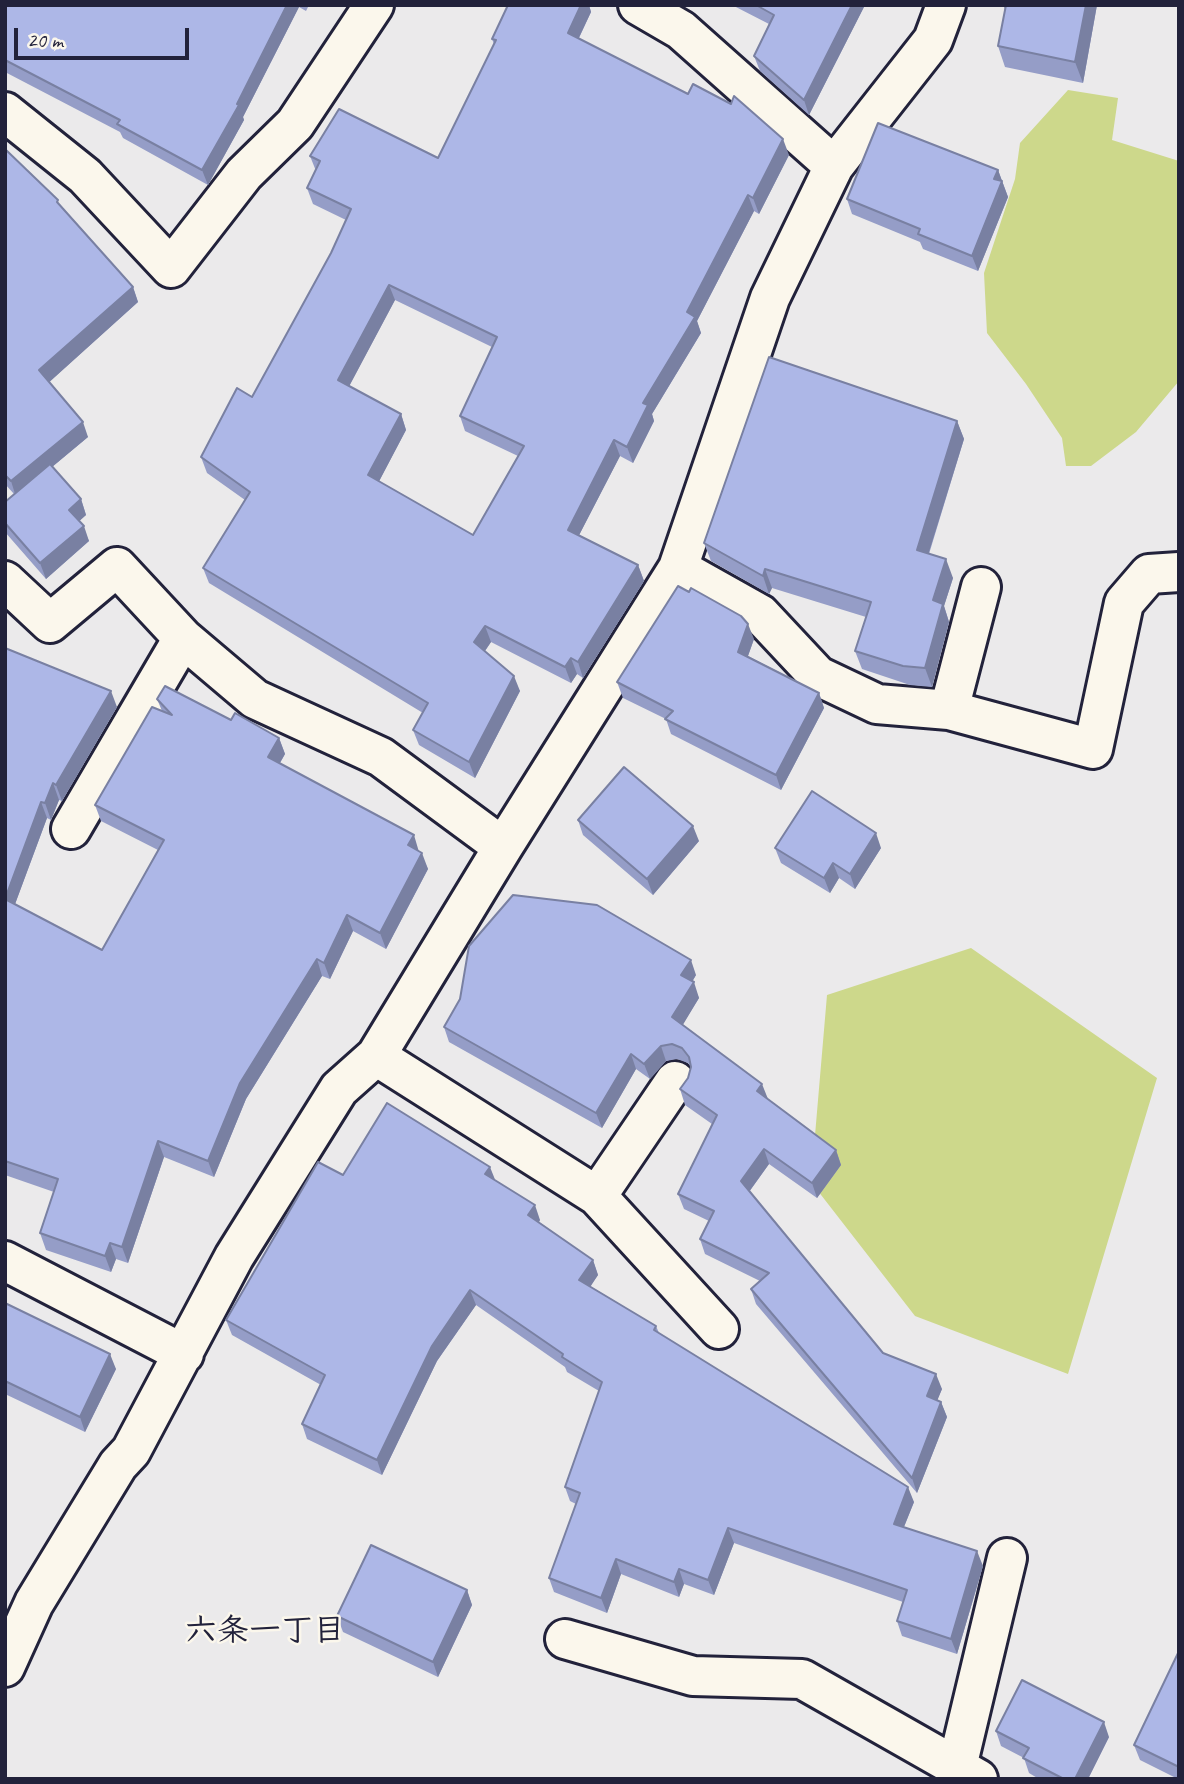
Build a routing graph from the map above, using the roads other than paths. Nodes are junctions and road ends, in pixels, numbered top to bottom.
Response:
1 (374, 5) edge
2 (638, 5) edge
3 (946, 5) edge
4 (5, 113) edge
5 (834, 166) junction
6 (678, 568) junction
7 (1179, 572) edge
8 (7, 585) edge
9 (981, 587) dead end
10 (183, 638) junction
11 (949, 710) junction
12 (71, 829) dead end
13 (503, 847) junction
14 (376, 1056) junction
15 (676, 1081) dead end
16 (597, 1196) junction
17 (5, 1261) edge
18 (719, 1329) dead end
19 (184, 1354) junction
20 (1007, 1558) dead end
21 (565, 1639) dead end
22 (5, 1667) edge
23 (967, 1773) edge

1 - 4 street
2 - 5 street
3 - 5 street
5 - 6 street
6 - 11 street
6 - 13 street
7 - 11 street
8 - 10 street
9 - 11 street
10 - 12 street
10 - 13 street
13 - 14 street
14 - 16 street
14 - 19 street
15 - 16 street
16 - 18 street
17 - 19 street
19 - 22 street
20 - 23 street
21 - 23 street

